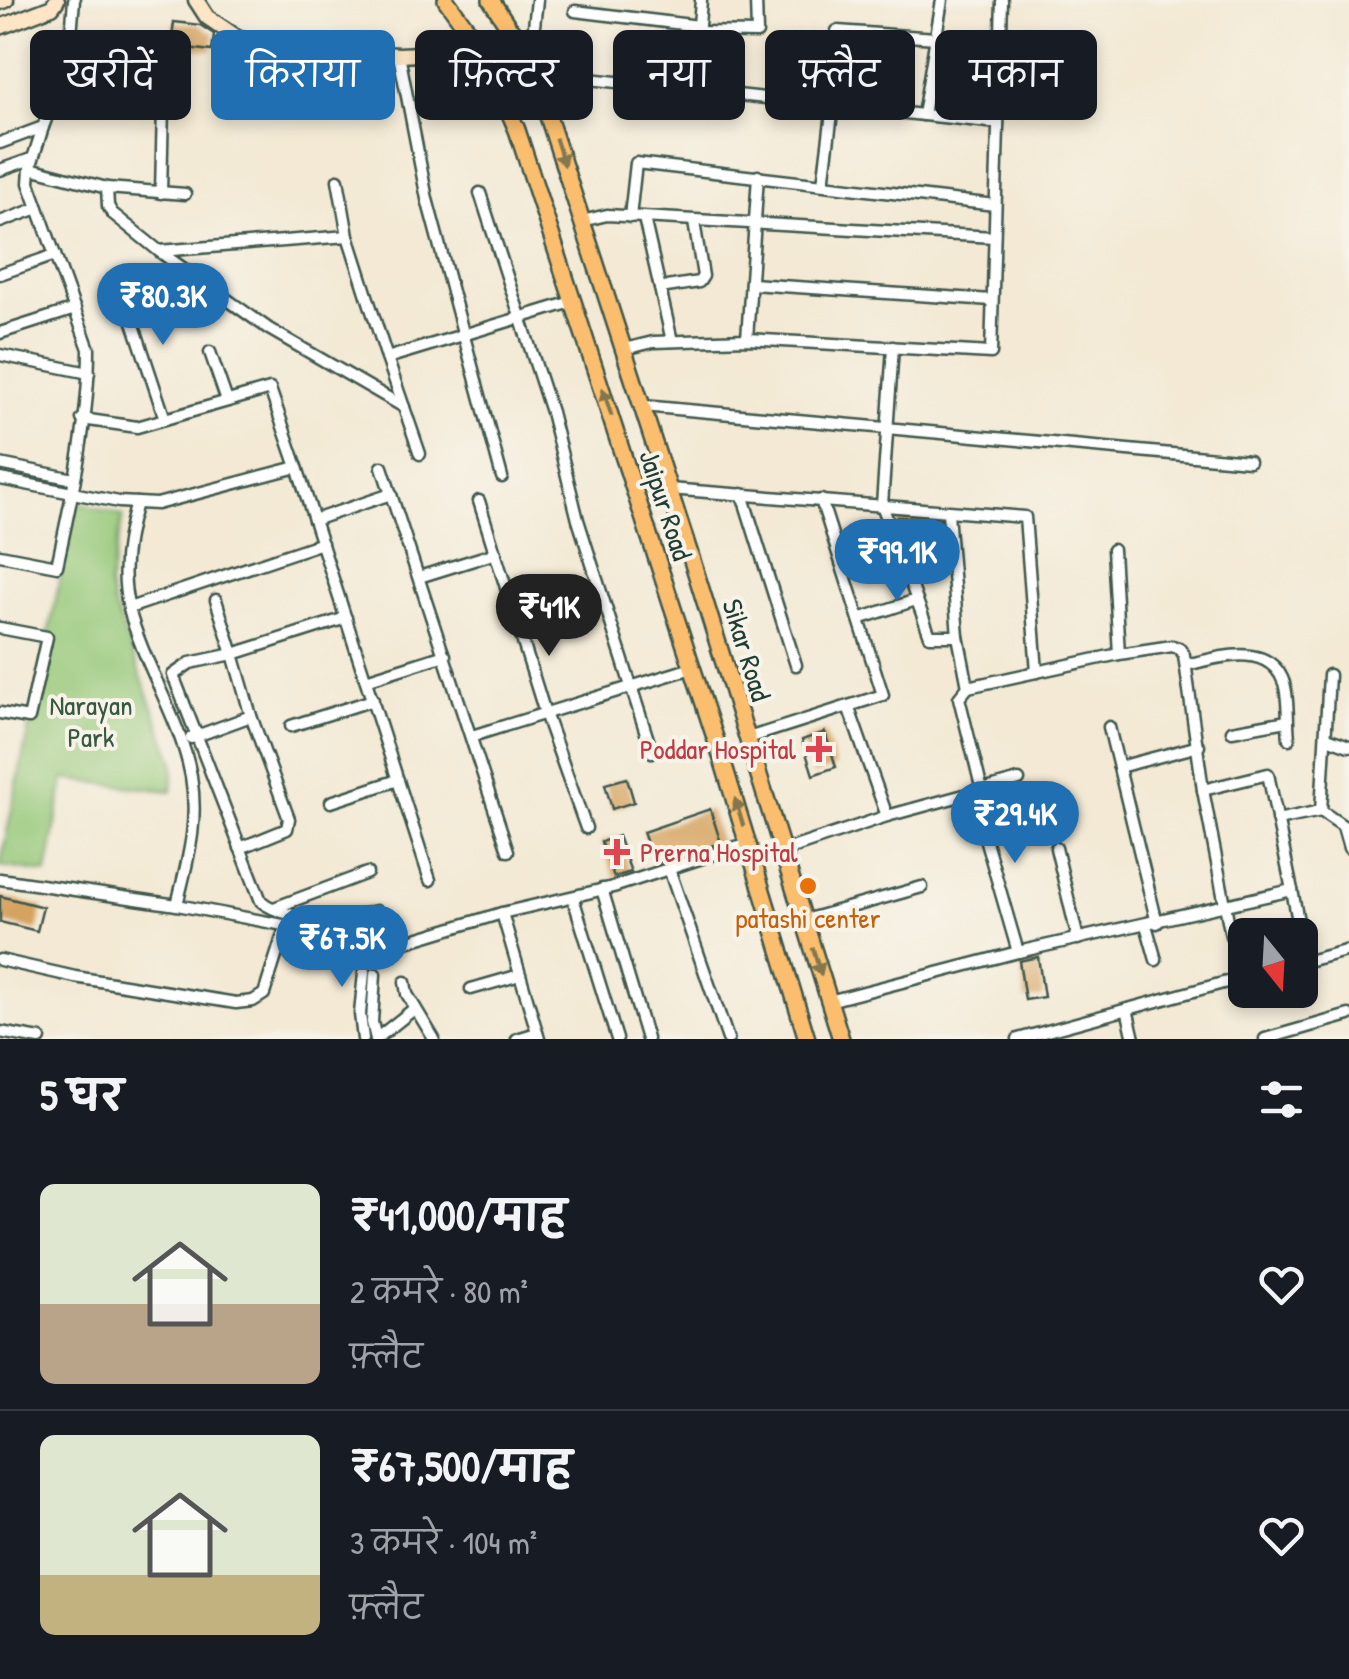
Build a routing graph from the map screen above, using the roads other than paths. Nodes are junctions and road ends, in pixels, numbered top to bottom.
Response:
1 (57, 0) edge
2 (74, 0) edge
3 (196, 0) edge
4 (446, 0) edge
5 (492, 0) edge
6 (536, 0) edge
7 (701, 0) edge
8 (756, 0) edge
9 (942, 0) edge
10 (1002, 0) edge
11 (575, 11) dead end
12 (0, 27) edge
13 (468, 30) edge
14 (512, 30) edge
15 (533, 30) edge
16 (699, 30) joint
17 (937, 30) edge
18 (745, 32) edge
19 (935, 44) edge
20 (415, 54) edge
21 (398, 55) junction
22 (915, 114) edge
23 (923, 115) junction
24 (163, 120) edge
25 (513, 120) edge
26 (549, 120) edge
27 (830, 120) edge
28 (998, 123) junction
29 (43, 127) junction
30 (0, 144) edge
31 (31, 163) junction
32 (0, 170) edge
33 (758, 176) junction
34 (338, 180) dead end
35 (823, 184) junction
36 (107, 188) junction
37 (161, 192) junction
38 (480, 193) dead end
39 (185, 194) dead end
40 (995, 205) junction
41 (38, 208) junction
42 (630, 217) junction
43 (644, 218) junction
44 (582, 221) junction
45 (0, 222) edge
46 (694, 222) junction
47 (754, 225) junction
48 (348, 236) junction
49 (994, 238) junction
50 (159, 251) junction
51 (56, 255) junction
52 (0, 274) edge
53 (750, 284) junction
54 (660, 288) junction
55 (122, 289) dead end
56 (992, 300) junction
57 (576, 301) junction
58 (75, 310) junction
59 (521, 320) junction
60 (0, 333) edge
61 (465, 337) junction
62 (747, 339) junction
63 (672, 342) junction
64 (894, 347) junction
65 (625, 349) junction
66 (210, 352) dead end
67 (0, 355) edge
68 (387, 358) junction
69 (89, 372) junction
70 (227, 401) junction
71 (404, 406) junction
72 (643, 406) junction
73 (82, 419) junction
74 (165, 419) junction
75 (887, 428) junction
76 (420, 454) dead end
77 (1249, 461) dead end
78 (0, 464) edge
79 (297, 467) junction
80 (382, 467) dead end
81 (502, 477) dead end
82 (0, 479) edge
83 (74, 479) junction
84 (669, 489) junction
85 (72, 493) junction
86 (391, 494) junction
87 (742, 494) junction
88 (821, 500) junction
89 (479, 501) dead end
90 (136, 502) junction
91 (882, 506) junction
92 (948, 513) junction
93 (314, 520) junction
94 (322, 543) junction
95 (1113, 550) dead end
96 (496, 553) junction
97 (0, 555) edge
98 (419, 577) junction
99 (216, 600) dead end
100 (916, 600) junction
101 (129, 608) junction
102 (346, 618) junction
103 (858, 619) junction
104 (0, 628) edge
105 (958, 636) junction
106 (233, 654) junction
107 (1119, 654) junction
108 (445, 655) junction
109 (1186, 665) junction
110 (796, 666) dead end
111 (692, 668) junction
112 (1037, 672) junction
113 (1329, 675) dead end
114 (366, 680) junction
115 (632, 686) junction
116 (968, 687) junction
117 (373, 700) junction
118 (848, 706) junction
119 (0, 713) edge
120 (546, 713) junction
121 (251, 716) junction
122 (1287, 721) junction
123 (291, 726) dead end
124 (1108, 727) dead end
125 (1232, 731) dead end
126 (196, 736) junction
127 (472, 736) junction
128 (748, 738) junction
129 (1288, 738) dead end
130 (1327, 738) junction
131 (180, 742) junction
132 (1199, 746) junction
133 (1349, 746) edge
134 (652, 752) dead end
135 (1119, 767) junction
136 (398, 780) junction
137 (1018, 780) dead end
138 (1203, 790) junction
139 (977, 791) junction
140 (331, 802) dead end
141 (1321, 812) junction
142 (887, 816) junction
143 (1277, 820) junction
144 (586, 828) dead end
145 (1346, 829) edge
146 (748, 843) junction
147 (240, 848) junction
148 (1056, 848) dead end
149 (1349, 848) edge
150 (508, 851) dead end
151 (783, 851) junction
152 (669, 869) junction
153 (367, 873) dead end
154 (0, 879) edge
155 (430, 880) dead end
156 (922, 887) dead end
157 (602, 888) junction
158 (1292, 890) junction
159 (573, 898) junction
160 (177, 904) junction
161 (1223, 906) junction
162 (273, 908) junction
163 (376, 911) dead end
164 (502, 912) junction
165 (1297, 918) edge
166 (805, 920) junction
167 (1152, 924) junction
168 (286, 925) junction
169 (1228, 925) edge
170 (1078, 940) junction
171 (368, 941) junction
172 (1349, 950) edge
173 (1018, 952) junction
174 (1318, 958) edge
175 (0, 960) edge
176 (1156, 960) dead end
177 (375, 974) dead end
178 (520, 975) junction
179 (404, 982) dead end
180 (1228, 982) edge
181 (471, 989) dead end
182 (829, 1001) junction
183 (414, 1008) junction
184 (1128, 1009) junction
185 (1349, 1015) edge
186 (0, 1032) edge
187 (538, 1036) edge
188 (40, 1039) edge
189 (363, 1039) edge
190 (434, 1039) edge
191 (517, 1039) edge
192 (616, 1039) edge
193 (646, 1039) edge
194 (728, 1039) edge
195 (807, 1039) edge
196 (841, 1039) edge
197 (1018, 1039) edge
198 (1134, 1039) edge
199 (1265, 1039) edge

1 - 12 street
2 - 29 street
3 - 21 street
4 - 13 main road, Jaipur Road
5 - 14 main road, Sikar Road
6 - 15 street
7 - 16 street
8 - 18 street
9 - 17 street
10 - 28 street
11 - 16 street
19 - 23 street
20 - 21 street
21 - 61 street
22 - 23 street
23 - 28 street
24 - 37 street
25 - 57 main road, Jaipur Road
26 -> 44 main road, Sikar Road
27 - 35 street
28 - 40 street
29 - 30 street
29 - 31 street
31 - 32 street
31 - 36 street
31 - 41 street
33 - 35 street
33 - 42 street
33 - 47 street
34 - 48 street
35 - 40 street
36 - 37 street
36 - 50 street
37 - 39 street
38 - 59 street
40 - 49 street
41 - 45 street
41 - 51 street
42 - 43 street
42 - 44 street
43 - 46 street
43 - 54 street
44 - 65 main road, Sikar Road
46 - 47 street
46 - 54 street
47 - 49 street
47 - 53 street
48 - 50 street
48 - 68 street
49 - 56 street
50 - 71 street
51 - 52 street
51 - 58 street
53 - 56 street
53 - 62 street
54 - 63 street
55 - 74 street
56 - 64 street
57 - 59 street
111 -> 57 main road, Jaipur Road
58 - 60 street
58 - 69 street
59 - 61 street
59 - 115 street
61 - 68 street
61 - 81 street
62 - 63 street
62 - 64 street
63 - 65 street
64 - 75 street
65 - 72 main road, Sikar Road
66 - 70 street
67 - 69 street
68 - 71 street
69 - 73 street
70 - 74 street
70 - 79 street
71 - 76 street
72 - 75 street
72 - 84 main road, Sikar Road
73 - 74 street
73 - 83 street
75 - 77 street
75 - 91 street
78 - 83 street
79 - 90 street
79 - 93 street
80 - 86 street
82 - 85 street
83 - 85 street
84 - 87 street
84 - 128 main road, Sikar Road
85 - 90 street
85 - 97 street
86 - 93 street
86 - 98 street
87 - 88 street
87 - 110 street
88 - 91 street
88 - 103 street
89 - 96 street
90 - 101 street
91 - 92 street
91 - 100 street
92 - 105 street
92 - 112 street
93 - 94 street
94 - 101 street
94 - 102 street
95 - 107 street
96 - 98 street
96 - 120 street
98 - 108 street
99 - 106 street
100 - 103 street
100 - 105 street
101 - 131 street
102 - 106 street
102 - 114 street
103 - 118 street
104 - 119 street
105 - 116 street
106 - 121 street
106 - 126 street
107 - 109 street
107 - 112 street
108 - 114 street
108 - 127 street
109 - 122 street
109 - 132 street
111 - 115 street
146 -> 111 main road, Jaipur Road
112 - 116 street
113 - 130 street
114 - 117 street
115 - 120 street
115 - 134 street
116 - 139 street
117 - 123 street
117 - 136 street
118 - 128 street
118 - 142 street
120 - 127 street
120 - 144 street
121 - 126 street
121 - 147 street
122 - 125 street
122 - 129 street
124 - 135 street
126 - 131 street
126 - 147 street
127 - 150 street
128 - 151 main road, Sikar Road
130 - 133 street
130 - 141 street
131 - 160 street
132 - 135 street
132 - 138 street
135 - 167 street
136 - 140 street
136 - 155 street
137 - 139 street
138 - 143 street
138 - 161 street
139 - 142 street
139 - 173 street
141 - 143 street
141 - 145 street
142 - 151 street
143 - 158 street
145 - 149 street
146 - 152 street
146 - 195 main road, Jaipur Road
147 - 162 street
148 - 170 street
151 - 166 main road, Sikar Road
152 - 157 street
152 - 194 street
153 - 162 street
154 - 160 street
156 - 166 street
157 - 159 street
157 - 193 street
158 - 161 street
158 - 165 street
159 - 164 street
159 - 192 street
160 - 168 street
161 - 167 street
161 - 169 street
162 - 163 street
164 - 171 street
164 - 178 street
166 -> 182 main road, Sikar Road
167 - 170 street
167 - 176 street
168 - 171 street
168 - 175 street
170 - 173 street
171 - 189 street
172 - 174 street
173 - 182 street
177 - 183 street
178 - 181 street
178 - 187 street
179 - 183 street
180 - 184 street
182 - 196 main road, Sikar Road
183 - 190 street
184 - 197 street
184 - 198 street
185 - 199 street
186 - 188 street
187 - 191 street

